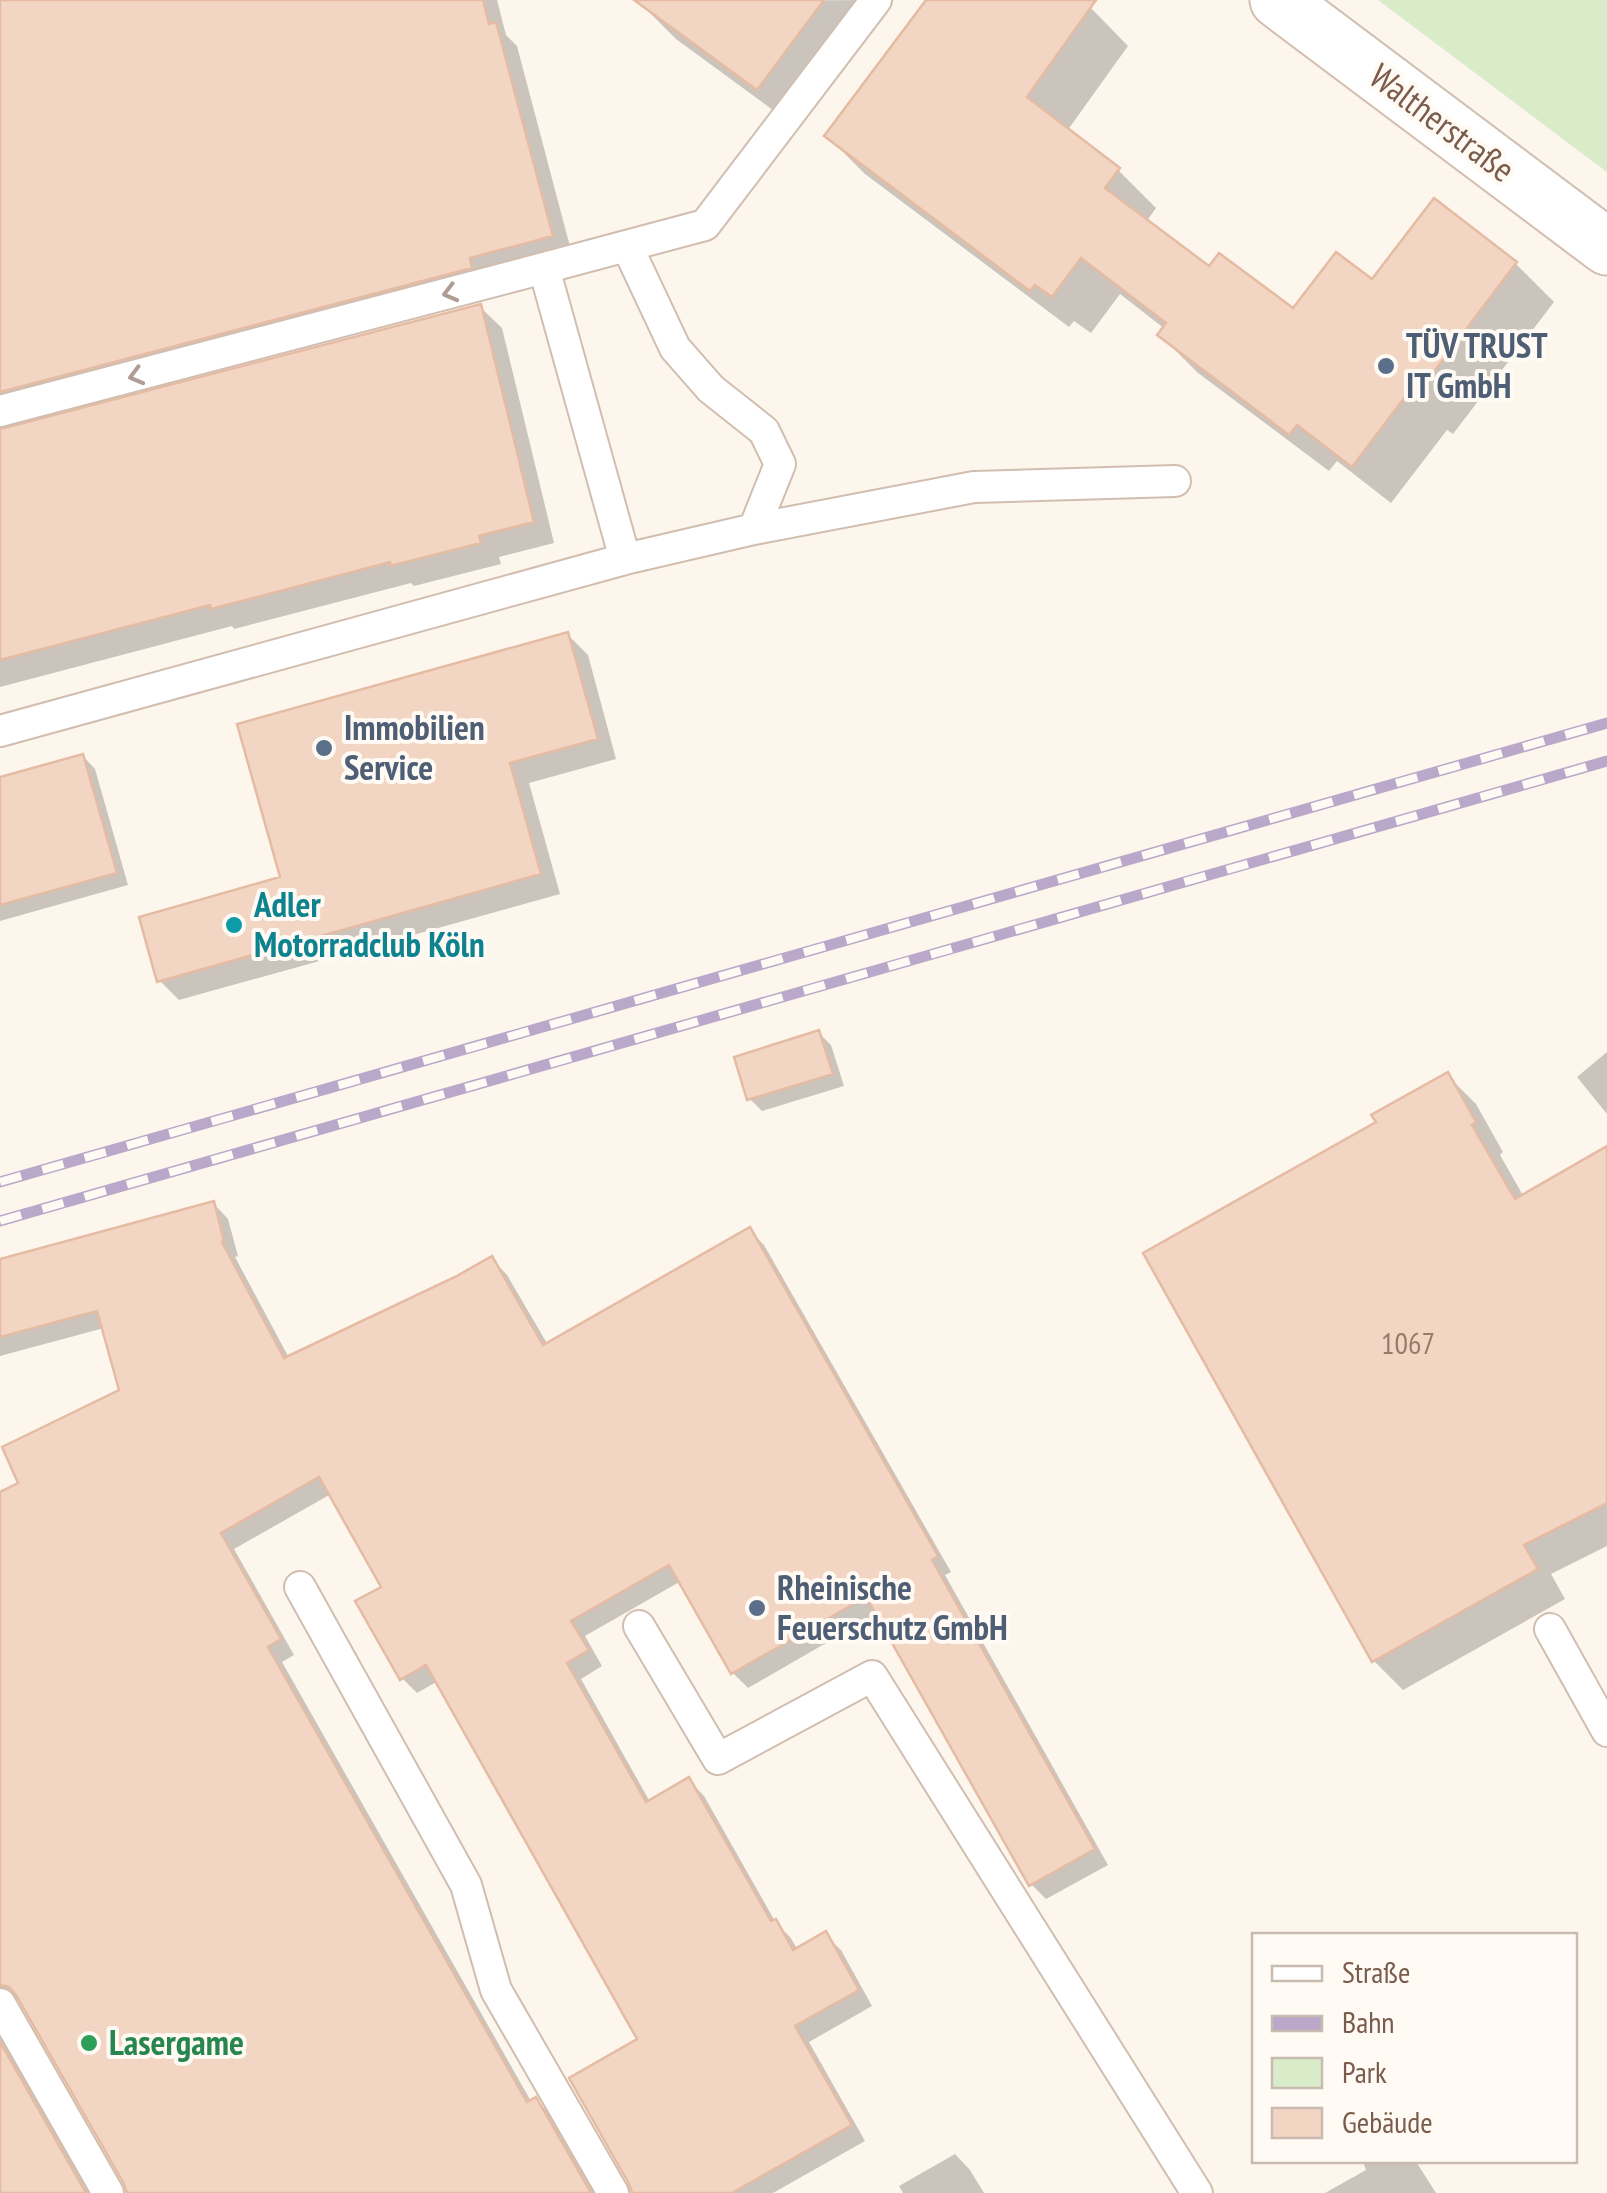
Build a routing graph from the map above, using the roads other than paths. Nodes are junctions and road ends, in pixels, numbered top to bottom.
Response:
1 (876, 0) edge
2 (1278, 0) edge
3 (626, 246) junction
4 (1607, 247) edge
5 (544, 268) junction
6 (0, 411) edge
7 (1175, 481) dead end
8 (754, 529) junction
9 (625, 559) junction
10 (0, 731) edge
11 (300, 1586) dead end
12 (639, 1626) dead end
13 (1550, 1630) dead end
14 (1607, 1731) edge
15 (0, 2004) edge
16 (108, 2193) edge
17 (613, 2193) edge
18 (1197, 2193) edge

1 - 3 lane
2 - 4 street, Waltherstraße
3 - 5 lane
3 - 8 lane
5 -> 6 lane
5 - 9 lane
7 - 8 lane
8 - 9 lane
9 - 10 lane
11 - 17 lane
12 - 18 lane
13 - 14 lane
15 - 16 lane

